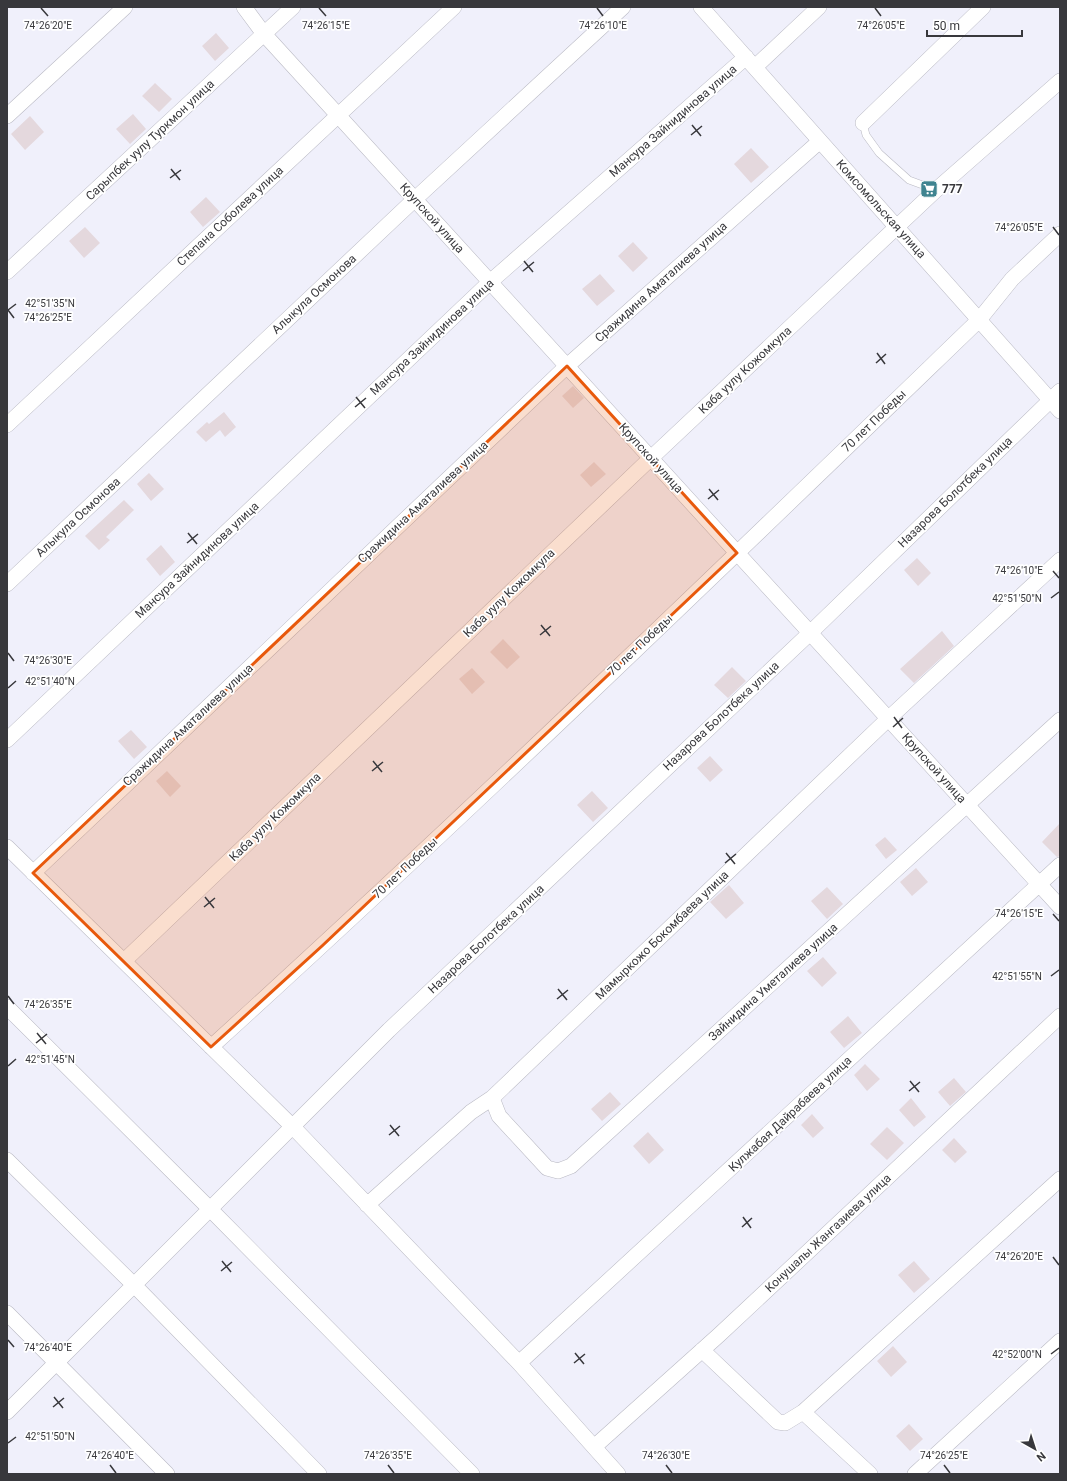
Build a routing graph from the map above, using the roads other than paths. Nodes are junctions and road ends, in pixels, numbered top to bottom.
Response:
1 (125, 7) edge
2 (244, 7) edge
3 (293, 7) edge
4 (454, 7) edge
5 (623, 7) edge
6 (701, 7) edge
7 (819, 7) edge
8 (983, 7) edge
9 (264, 34) junction
10 (750, 62) junction
11 (1060, 81) edge
12 (338, 115) junction
13 (7, 116) edge
14 (863, 123) joint
15 (820, 141) junction
16 (936, 190) junction
17 (415, 199) junction
18 (897, 227) junction
19 (1060, 234) edge
20 (7, 272) edge
21 (490, 282) junction
22 (979, 320) junction
23 (567, 366) junction
24 (1057, 400) edge
25 (7, 425) edge
26 (651, 458) junction
27 (738, 553) junction
28 (1060, 560) edge
29 (7, 584) edge
30 (810, 633) junction
31 (888, 719) junction
32 (1060, 720) edge
33 (7, 740) edge
34 (967, 804) junction
35 (7, 847) edge
36 (1060, 865) edge
37 (34, 873) junction
38 (1039, 884) junction
39 (1060, 907) edge
40 (124, 961) junction
41 (7, 1007) edge
42 (1060, 1016) edge
43 (211, 1047) junction
44 (492, 1098) junction
45 (292, 1127) junction
46 (7, 1160) edge
47 (1060, 1179) edge
48 (367, 1205) junction
49 (210, 1209) junction
50 (134, 1285) junction
51 (7, 1313) edge
52 (1060, 1341) edge
53 (702, 1350) junction
54 (57, 1362) junction
55 (519, 1363) junction
56 (7, 1412) edge
57 (803, 1412) junction
58 (594, 1447) junction
59 (168, 1474) edge
60 (319, 1474) edge
61 (472, 1474) edge
62 (618, 1474) edge
63 (870, 1474) edge
64 (915, 1474) edge

1 - 13 street
2 - 9 street, Крупской улица
3 - 9 street, Сарыпбек уулу Туркмон улица
4 - 12 street, Степана Соболева улица
5 - 17 street, Алыкула Осмонова
6 - 10 street, Комсомольская улица
7 - 10 street, Мансура Зайнидинова улица
8 - 14 street
9 - 12 street, Крупской улица
9 - 20 street, Сарыпбек уулу Туркмон улица
10 - 15 street, Комсомольская улица
10 - 21 street, Мансура Зайнидинова улица
11 - 16 street, Каба уулу Кожомкула
12 - 17 street, Крупской улица
12 - 25 street, Степана Соболева улица
14 - 16 lane
15 - 18 street, Комсомольская улица
15 - 23 street, Сражидина Аматалиева улица
16 - 18 street, Каба уулу Кожомкула
17 - 21 street, Крупской улица
17 - 29 street, Алыкула Осмонова
18 - 22 street, Комсомольская улица
18 - 26 street, Каба уулу Кожомкула
19 - 22 street, 70 лет Победы
21 - 23 street, Крупской улица
21 - 33 street, Мансура Зайнидинова улица
22 - 24 street, Комсомольская улица
22 - 27 street, 70 лет Победы
23 - 26 street, Крупской улица
23 - 37 street, Сражидина Аматалиева улица
24 - 30 street, Назарова Болотбека улица
26 - 27 street, Крупской улица
26 - 40 street, Каба уулу Кожомкула
27 - 30 street, Крупской улица
27 - 43 street, 70 лет Победы
28 - 31 street, Мамыркожо Бокомбаева улица
30 - 31 street, Крупской улица
30 - 45 street, Назарова Болотбека улица
31 - 34 street, Крупской улица
31 - 44 street, Мамыркожо Бокомбаева улица
32 - 34 street, Зайнидина Уметалиева улица
34 - 38 street, Крупской улица
34 - 44 street, Зайнидина Уметалиева улица
35 - 37 street
36 - 38 street, Кулжабая Дайрабаева улица
37 - 40 street
38 - 39 street, Крупской улица
38 - 55 street, Кулжабая Дайрабаева улица
40 - 43 street
41 - 49 street
42 - 53 street, Конушалы Жангазиева улица
43 - 45 street
44 - 48 street, Мамыркожо Бокомбаева улица
45 - 48 street
45 - 49 street, Назарова Болотбека улица
46 - 50 street
47 - 57 street
48 - 55 street
49 - 50 street, Назарова Болотбека улица
49 - 61 street
50 - 54 street, Назарова Болотбека улица
50 - 60 street
51 - 54 street
52 - 64 street
53 - 57 street
53 - 58 street, Конушалы Жангазиева улица
54 - 56 street, Назарова Болотбека улица
54 - 59 street
55 - 58 street
57 - 63 street
58 - 62 street

